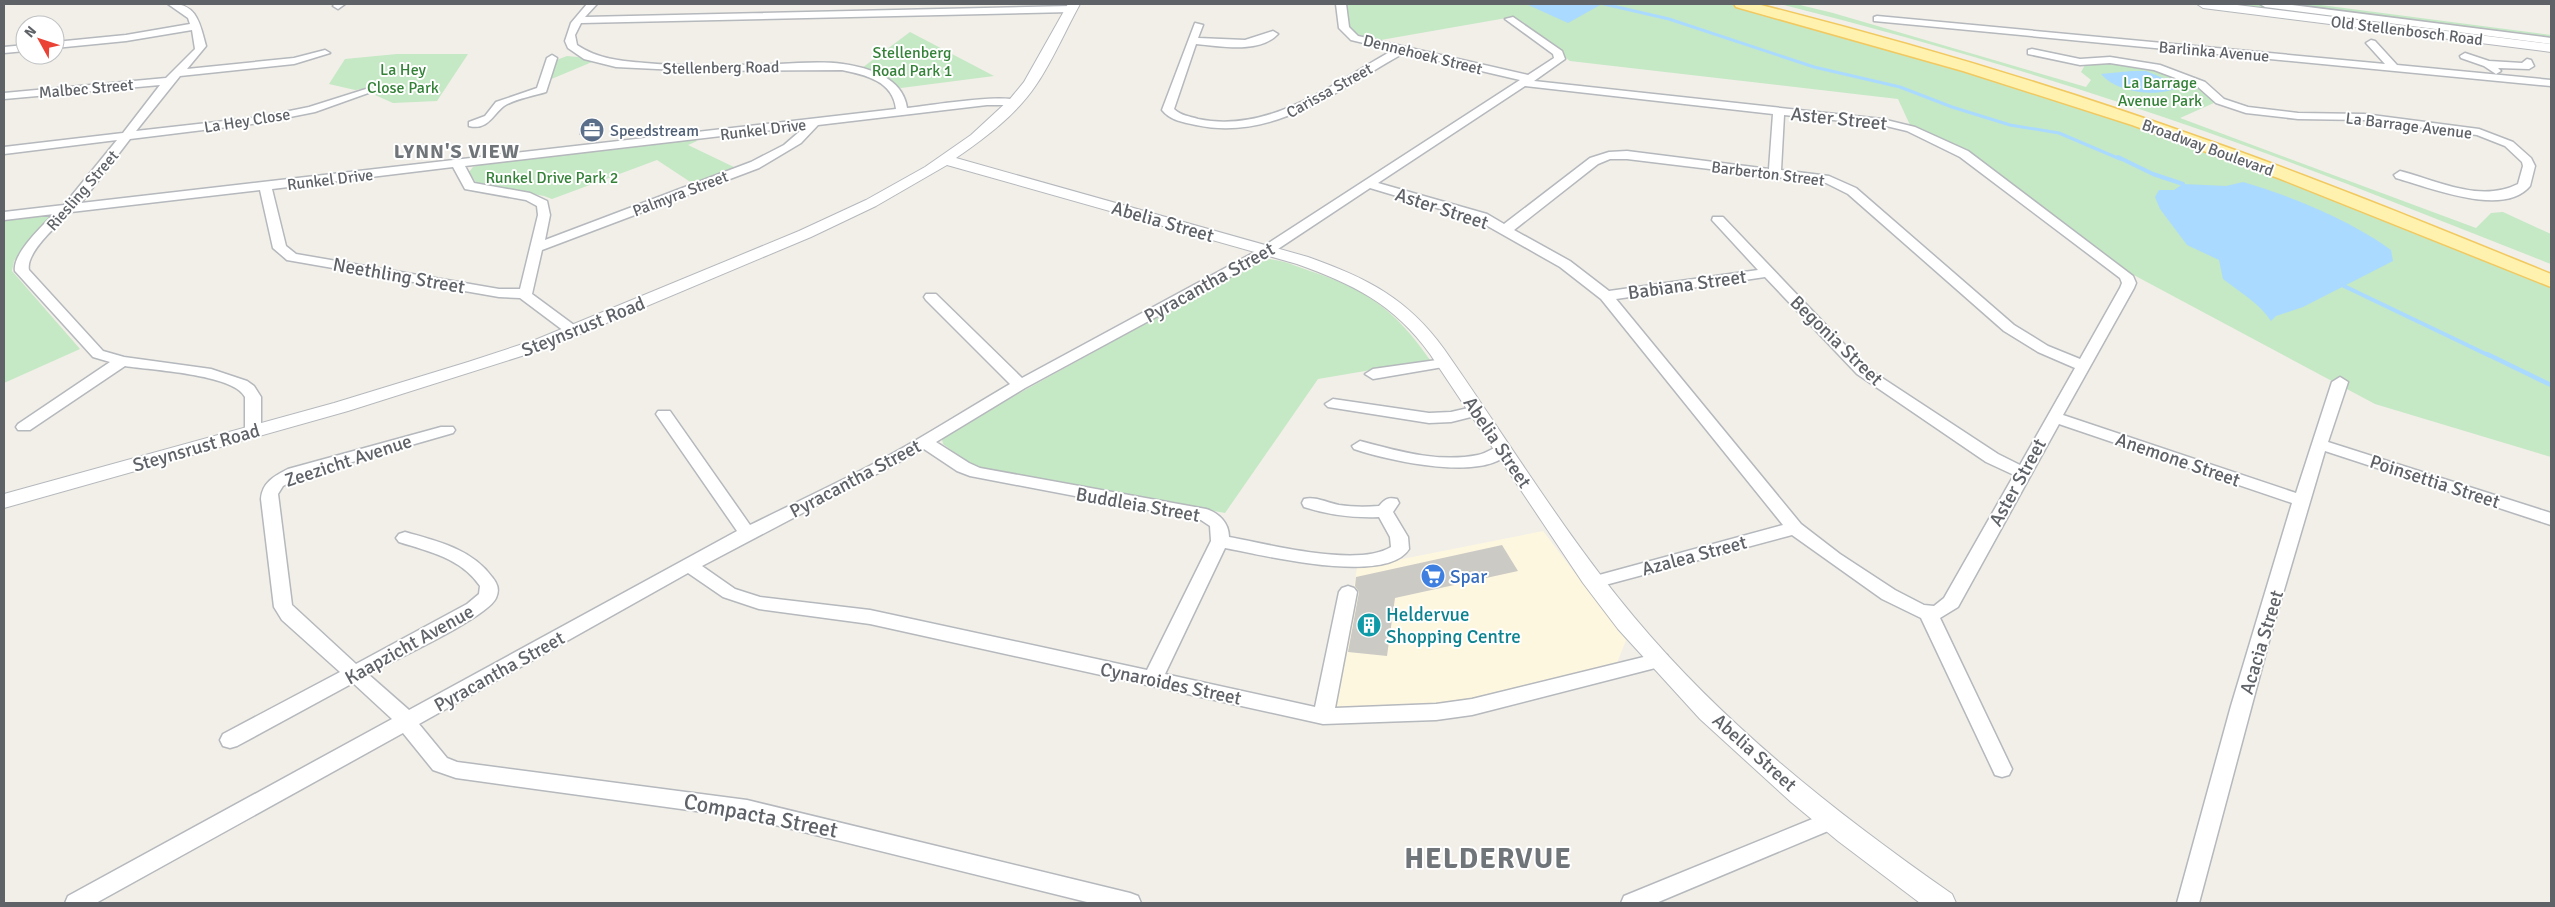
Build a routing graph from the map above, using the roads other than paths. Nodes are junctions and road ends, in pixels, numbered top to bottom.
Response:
1 (173, 4) edge
2 (592, 4) edge
3 (850, 4) edge
4 (1341, 4) edge
5 (1741, 4) edge
6 (1768, 4) edge
7 (2203, 4) edge
8 (2265, 4) edge
9 (1073, 6) edge
10 (863, 14) junction
11 (1510, 19) dead end
12 (1877, 19) dead end
13 (578, 20) junction
14 (1198, 25) dead end
15 (196, 26) junction
16 (1273, 34) dead end
17 (2093, 39) junction
18 (2551, 40) edge
19 (1193, 41) junction
20 (2371, 43) dead end
21 (65, 44) edge
22 (2551, 48) edge
23 (1401, 50) junction
24 (2032, 52) dead end
25 (325, 53) dead end
26 (564, 55) junction
27 (2465, 56) dead end
28 (2110, 60) junction
29 (537, 62) dead end
30 (2527, 62) dead end
31 (2488, 64) junction
32 (2394, 68) junction
33 (173, 77) junction
34 (2502, 78) junction
35 (1526, 81) junction
36 (2551, 83) edge
37 (366, 92) dead end
38 (4, 96) edge
39 (1015, 102) junction
40 (902, 112) junction
41 (1779, 112) junction
42 (814, 123) junction
43 (473, 124) dead end
44 (126, 137) junction
45 (4, 150) edge
46 (946, 160) junction
47 (458, 164) junction
48 (1776, 173) junction
49 (2400, 175) dead end
50 (1368, 184) junction
51 (265, 187) junction
52 (67, 209) junction
53 (4, 216) edge
54 (1718, 220) dead end
55 (1505, 230) junction
56 (537, 247) junction
57 (1267, 250) junction
58 (2551, 269) edge
59 (1768, 273) junction
60 (2551, 280) edge
61 (526, 295) junction
62 (1606, 296) junction
63 (930, 297) dead end
64 (573, 331) junction
65 (122, 361) junction
66 (1444, 362) junction
67 (2083, 366) junction
68 (1373, 374) dead end
69 (2340, 382) dead end
70 (1020, 385) junction
71 (1333, 404) dead end
72 (1477, 411) junction
73 (664, 414) dead end
74 (2053, 417) junction
75 (24, 428) dead end
76 (254, 430) junction
77 (447, 430) dead end
78 (925, 442) junction
79 (2319, 444) junction
80 (1360, 446) dead end
81 (1503, 450) junction
82 (2022, 472) junction
83 (4, 501) edge
84 (2302, 501) junction
85 (1310, 502) dead end
86 (2551, 519) edge
87 (1795, 528) junction
88 (747, 533) junction
89 (405, 538) dead end
90 (1220, 541) junction
91 (690, 566) junction
92 (1594, 582) junction
93 (1348, 592) dead end
94 (1929, 614) junction
95 (1660, 660) junction
96 (355, 673) junction
97 (1152, 678) junction
98 (1323, 716) junction
99 (407, 722) junction
100 (230, 740) dead end
101 (2002, 769) dead end
102 (1832, 820) junction
103 (76, 903) edge
104 (1130, 903) edge
105 (1632, 903) edge
106 (1942, 903) edge
107 (2188, 903) edge

1 - 15 street
2 - 13 street
3 - 10 street
4 - 23 street, Dennehoek Street
5 - 60 main road, Broadway Boulevard
6 - 58 main road, Broadway Boulevard
7 - 22 street, Old Stellenbosch Road
8 - 18 street
9 - 10 street
9 - 39 street, Steynsrust Road
10 - 13 street
11 - 35 street, Pyracantha Street
12 - 17 street, Barlinka Avenue
13 - 26 street
14 - 19 street, Carissa Street
15 - 21 street
15 - 33 street, Riesling Street
16 - 19 street
17 - 28 street
17 - 32 street, Barlinka Avenue
19 - 23 street, Carissa Street
20 - 32 street
23 - 35 street, Dennehoek Street
24 - 28 street, La Barrage Avenue
25 - 33 street, Malbec Street
26 - 29 street
26 - 40 street, Stellenberg Road
26 - 43 street
27 - 31 street
28 - 49 street, La Barrage Avenue
30 - 31 street
31 - 34 street
32 - 34 street, Barlinka Avenue
33 - 38 street, Malbec Street
33 - 44 street, Riesling Street
34 - 36 street, Barlinka Avenue
35 - 41 street, Aster Street
35 - 50 street, Pyracantha Street
37 - 44 street, La Hey Close
39 - 40 street, Runkel Drive
39 - 46 street, Steynsrust Road
40 - 42 street, Runkel Drive
41 - 48 street
41 - 67 street, Aster Street
42 - 47 street, Runkel Drive
42 - 56 street, Palmyra Street
44 - 45 street, La Hey Close
44 - 52 street, Riesling Street
46 - 57 street, Abelia Street
46 - 64 street, Steynsrust Road
47 - 51 street, Runkel Drive
47 - 56 street
48 - 55 street, Barberton Street
48 - 67 street, Barberton Street
50 - 55 street, Aster Street
50 - 57 street, Pyracantha Street
51 - 52 street, Runkel Drive
51 - 61 street, Neethling Street
52 - 53 street, Runkel Drive
52 - 65 street, Riesling Street
54 - 59 street, Begonia Street
55 - 62 street, Aster Street
56 - 61 street
57 - 66 street, Abelia Street
57 - 70 street, Pyracantha Street
59 - 62 street, Babiana Street
59 - 82 street, Begonia Street
61 - 64 street
62 - 87 street, Aster Street
63 - 70 street
64 - 76 street, Steynsrust Road
65 - 75 street
65 - 76 street, Riesling Street
66 - 68 street
66 - 72 street, Abelia Street
67 - 74 street, Aster Street
69 - 79 street, Acacia Street
70 - 78 street, Pyracantha Street
71 - 72 street
72 - 81 street, Abelia Street
73 - 88 street
74 - 82 street, Aster Street
74 - 84 street, Anemone Street
76 - 83 street, Steynsrust Road
77 - 96 street, Zeezicht Avenue
78 - 88 street, Pyracantha Street
78 - 90 street, Buddleia Street
79 - 84 street, Acacia Street
79 - 86 street, Poinsettia Street
80 - 81 street
81 - 92 street, Abelia Street
82 - 94 street, Aster Street
84 - 107 street, Acacia Street
85 - 90 street
87 - 92 street, Azalea Street
87 - 94 street, Aster Street
88 - 91 street, Pyracantha Street
89 - 96 street, Kaapzicht Avenue
90 - 97 street, Buddleia Street
91 - 97 street, Cynaroides Street
91 - 99 street, Pyracantha Street
92 - 95 street, Abelia Street
93 - 98 street
94 - 101 street
95 - 98 street, Cynaroides Street
95 - 102 street, Abelia Street
96 - 99 street, Zeezicht Avenue
96 - 100 street, Kaapzicht Avenue
97 - 98 street, Cynaroides Street
99 - 103 street, Pyracantha Street
99 - 104 street, Compacta Street
102 - 105 street
102 - 106 street, Abelia Street

